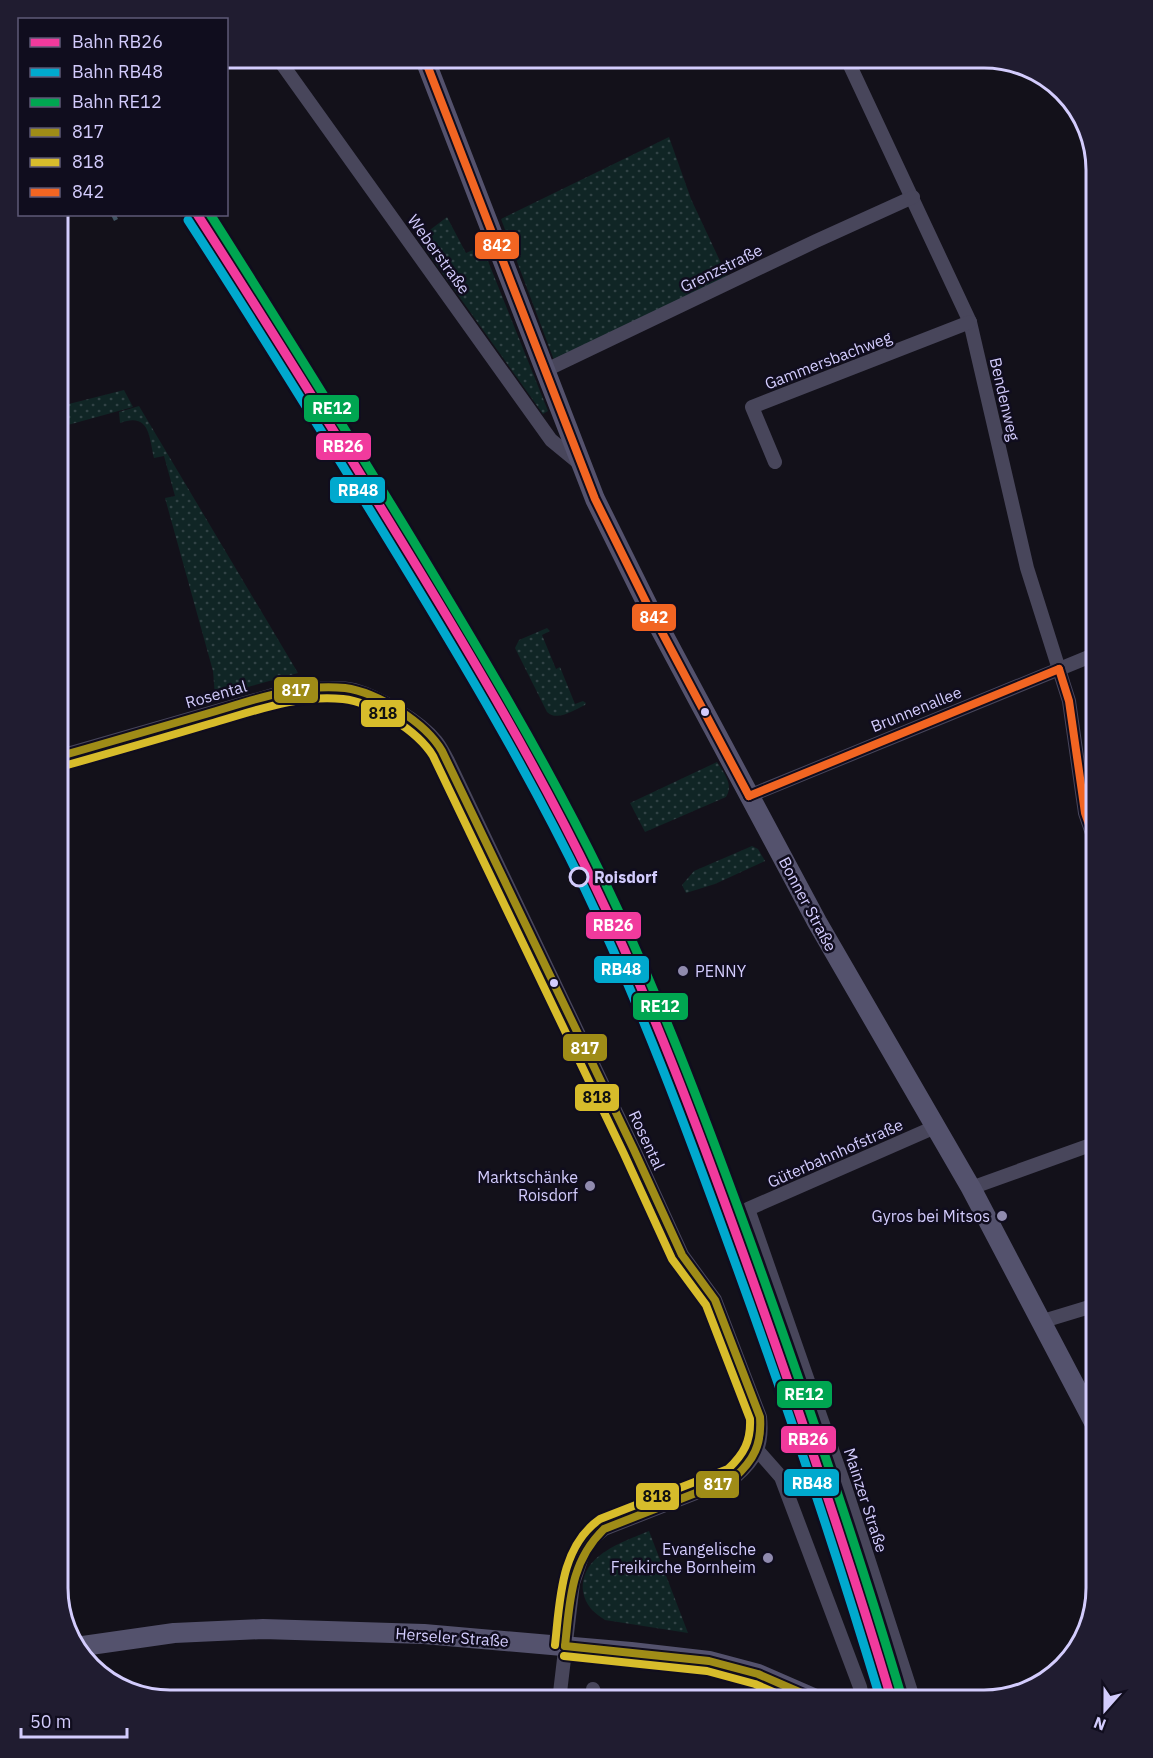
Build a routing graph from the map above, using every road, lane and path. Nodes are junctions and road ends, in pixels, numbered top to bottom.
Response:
1 (285, 68) edge
2 (428, 68) edge
3 (851, 68) edge
4 (913, 197) junction
5 (970, 322) junction
6 (544, 371) junction
7 (775, 462) dead end
8 (581, 464) junction
9 (1086, 658) edge
10 (1059, 669) junction
11 (68, 754) edge
12 (749, 796) junction
13 (1086, 816) edge
14 (935, 1127) junction
15 (1086, 1147) edge
16 (971, 1188) junction
17 (748, 1209) joint
18 (1086, 1308) edge
19 (1040, 1322) junction
20 (1086, 1407) edge
21 (758, 1451) junction
22 (85, 1646) edge
23 (565, 1646) junction
24 (560, 1690) edge
25 (795, 1690) edge
26 (859, 1690) edge
27 (911, 1690) edge

1 - 8 street, Weberstraße
2 - 6 street, Bonner Straße
3 - 4 street, Bendenweg
4 - 5 street, Bendenweg
4 - 6 street, Grenzstraße
5 - 7 street, Gammersbachweg
5 - 10 street, Bendenweg
6 - 8 street, Bonner Straße
8 - 12 street, Bonner Straße
9 - 10 street, Brunnenallee
10 - 12 street, Brunnenallee
10 - 13 street, Bendenweg
11 - 21 street, Rosental
12 - 14 street, Bonner Straße
14 - 16 street, Bonner Straße
14 - 17 street, Güterbahnhofstraße
15 - 16 street
16 - 19 street, Bonner Straße
17 - 27 street, Mainzer Straße
18 - 19 street
19 - 20 street, Bonner Straße
21 - 23 street
21 - 26 street
22 - 23 street, Herseler Straße
23 - 24 street
23 - 25 street, Herseler Straße

